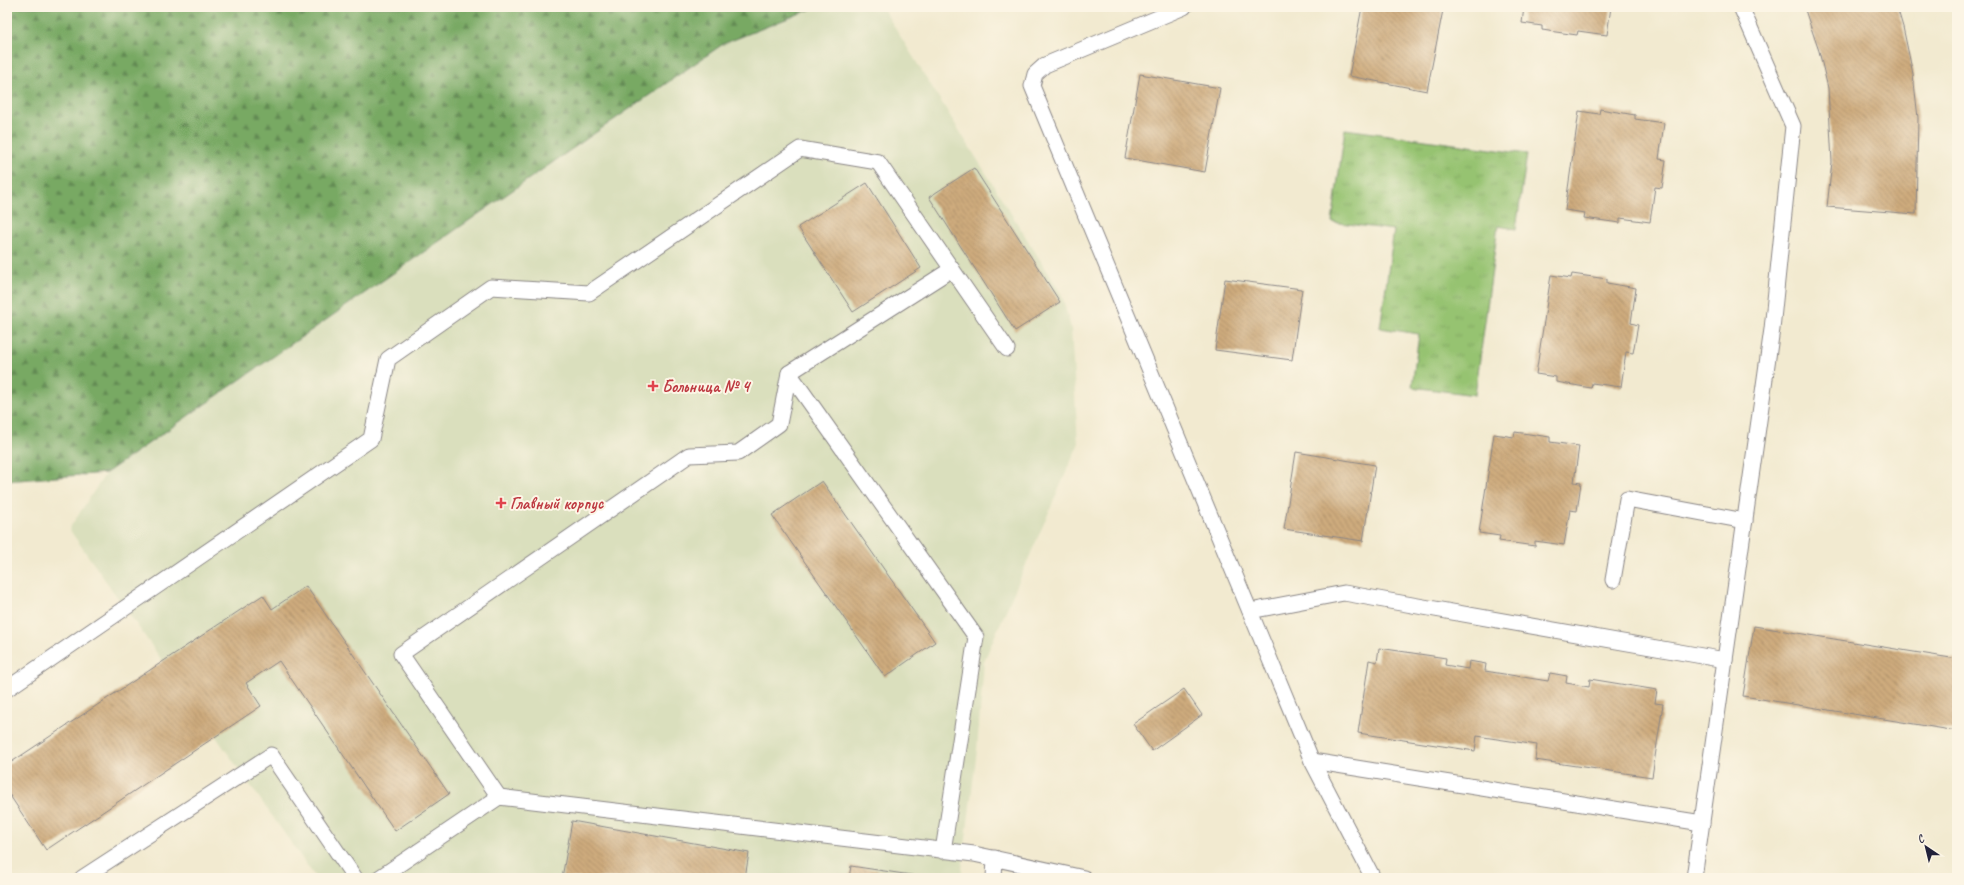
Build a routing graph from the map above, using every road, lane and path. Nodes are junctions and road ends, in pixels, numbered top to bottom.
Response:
1 (1184, 7) edge
2 (1741, 7) edge
3 (952, 269) junction
4 (1007, 350) dead end
5 (789, 373) junction
6 (1745, 521) junction
7 (1613, 580) dead end
8 (1250, 611) junction
9 (1725, 660) junction
10 (7, 689) edge
11 (1312, 761) junction
12 (499, 797) junction
13 (1702, 823) junction
14 (943, 851) junction
15 (995, 858) junction
16 (82, 878) edge
17 (355, 878) edge
18 (379, 878) edge
19 (994, 878) edge
20 (1084, 878) edge
21 (1373, 878) edge
22 (1694, 878) edge

1 - 8 lane
2 - 6 lane
3 - 4 lane
3 - 5 lane
3 - 10 lane
5 - 12 lane
5 - 14 lane
6 - 7 lane
6 - 9 lane
8 - 9 lane
8 - 11 lane
9 - 13 lane
11 - 13 lane
11 - 21 lane
12 - 14 lane
12 - 18 lane
13 - 22 lane
14 - 15 lane
15 - 19 lane
15 - 20 lane
16 - 17 lane

